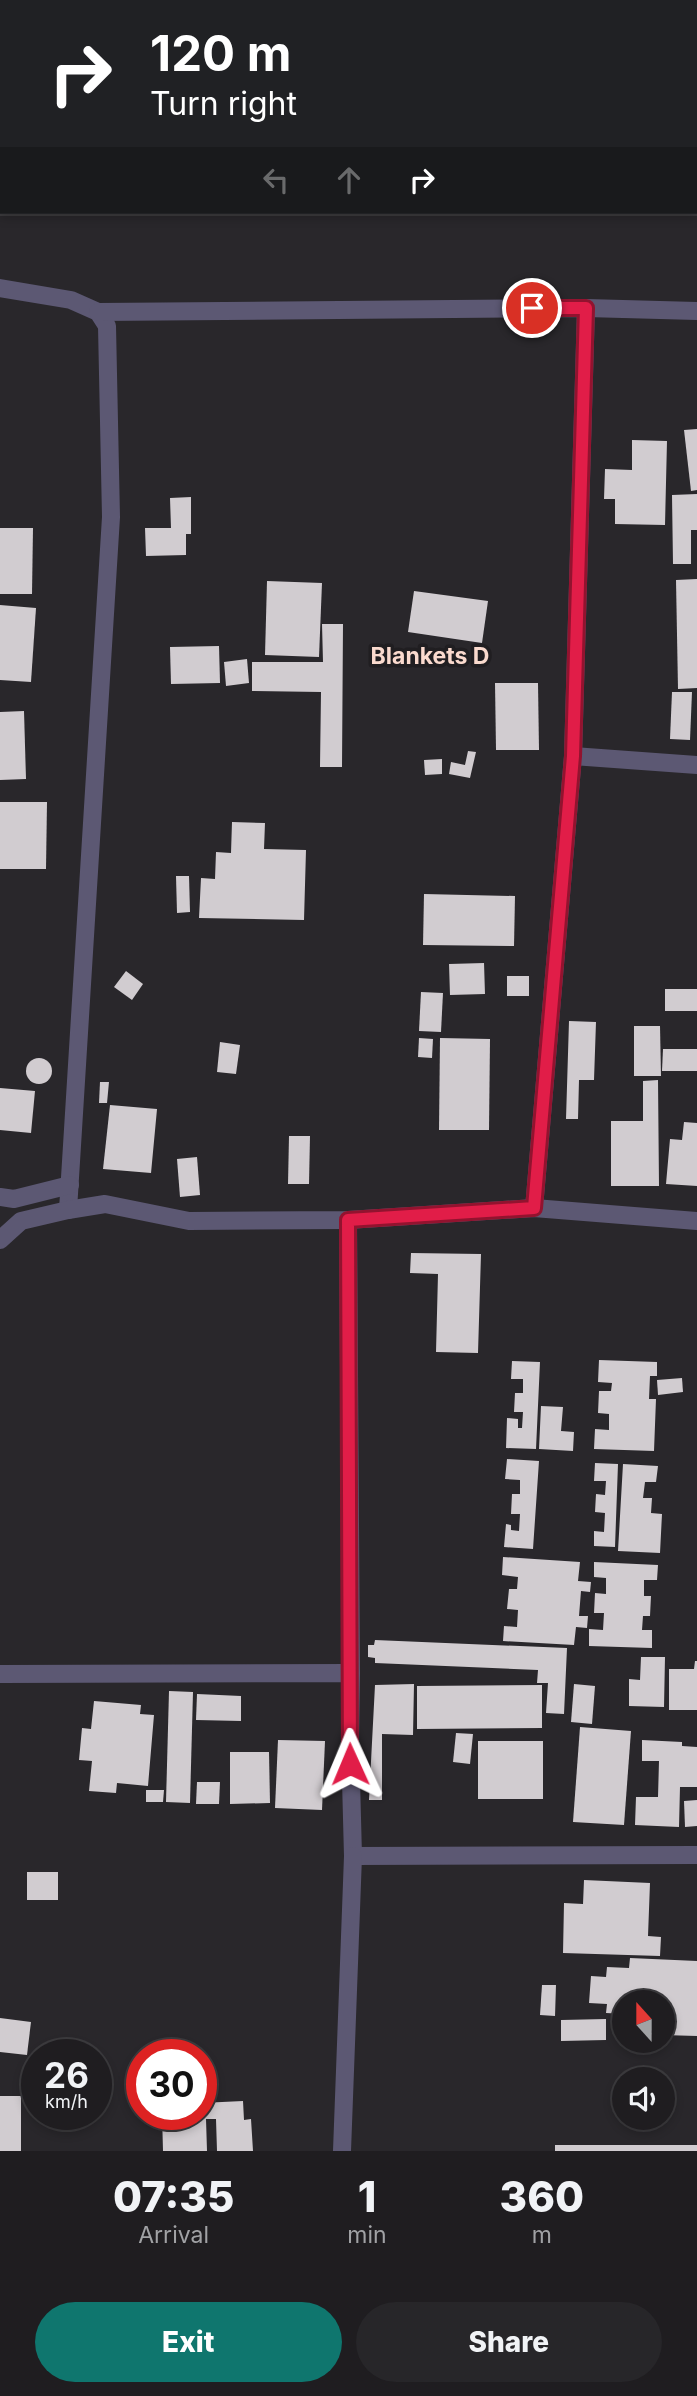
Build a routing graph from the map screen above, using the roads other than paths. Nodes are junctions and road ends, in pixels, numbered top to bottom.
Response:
1 (0, 288) edge
2 (586, 308) junction
3 (98, 312) junction
4 (697, 312) edge
5 (573, 756) junction
6 (697, 765) edge
7 (70, 1185) junction
8 (0, 1197) edge
9 (534, 1208) junction
10 (68, 1210) junction
11 (348, 1220) junction
12 (697, 1221) edge
13 (0, 1240) edge
14 (351, 1673) junction
15 (0, 1674) edge
16 (354, 1856) junction
17 (697, 1856) edge
18 (342, 2151) edge

1 - 3 street
2 - 3 street
2 - 4 street
2 - 5 street
3 - 7 street
5 - 6 street
5 - 9 street
7 - 8 street
7 - 10 street
9 - 11 street
9 - 12 street
10 - 11 street
10 - 13 street
11 - 14 street
14 - 15 street
14 - 16 street
16 - 17 street
16 - 18 street

